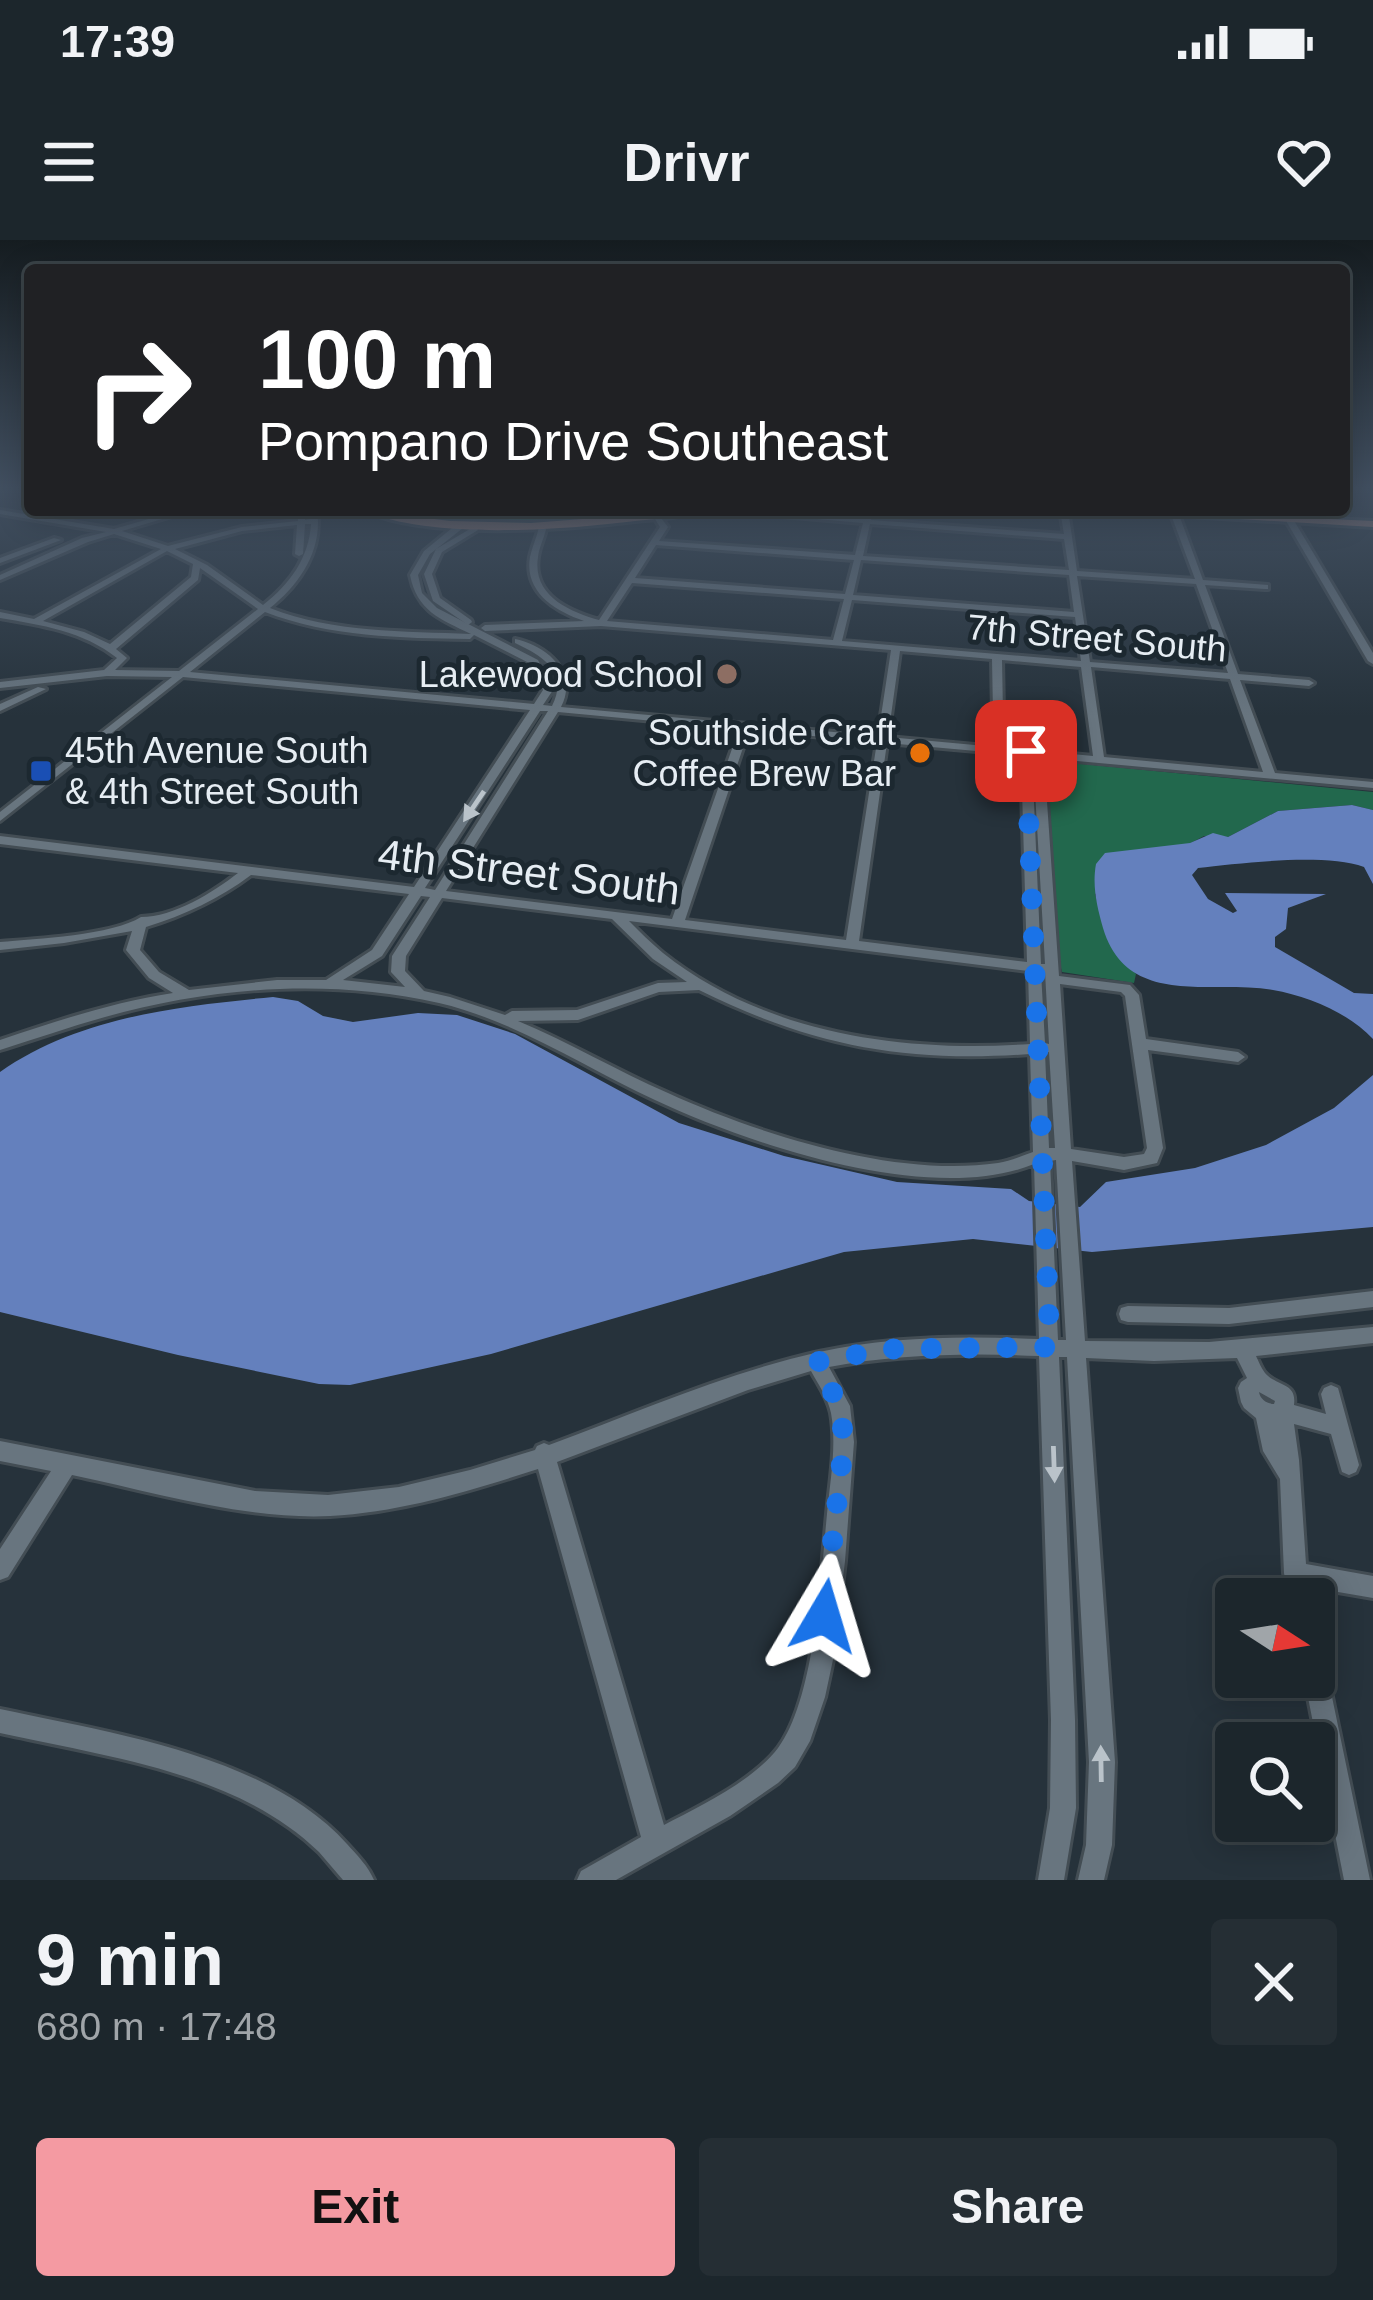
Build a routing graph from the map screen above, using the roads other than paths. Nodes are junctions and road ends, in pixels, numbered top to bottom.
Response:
1 (36, 563) edge
2 (142, 563) edge
3 (197, 563) joint
4 (305, 563) edge
5 (422, 563) edge
6 (433, 563) edge
7 (534, 563) edge
8 (641, 563) edge
9 (857, 563) edge
10 (933, 563) edge
11 (1071, 563) edge
12 (1193, 563) edge
13 (1315, 563) edge
14 (1072, 573) junction
15 (0, 578) edge
16 (222, 579) junction
17 (629, 580) junction
18 (1200, 583) junction
19 (186, 586) junction
20 (1265, 587) dead end
21 (847, 597) junction
22 (261, 607) junction
23 (0, 615) edge
24 (1078, 615) junction
25 (464, 620) junction
26 (34, 622) junction
27 (602, 623) junction
28 (452, 625) junction
29 (522, 628) junction
30 (482, 632) junction
31 (438, 636) junction
32 (512, 639) junction
33 (837, 643) junction
34 (111, 648) junction
35 (896, 648) junction
36 (997, 657) junction
37 (1373, 661) edge
38 (121, 664) junction
39 (1084, 664) junction
40 (107, 673) junction
41 (179, 674) junction
42 (1234, 676) junction
43 (237, 680) junction
44 (68, 681) junction
45 (1309, 683) dead end
46 (0, 685) edge
47 (144, 702) junction
48 (0, 708) edge
49 (539, 708) junction
50 (555, 710) junction
51 (998, 713) dead end
52 (745, 726) junction
53 (883, 738) junction
54 (514, 746) junction
55 (530, 748) junction
56 (1032, 752) junction
57 (1099, 758) junction
58 (1270, 775) junction
59 (1373, 785) edge
60 (3, 814) edge
61 (0, 840) edge
62 (248, 871) junction
63 (417, 891) junction
64 (438, 894) junction
65 (616, 916) junction
66 (141, 921) junction
67 (676, 922) junction
68 (852, 945) junction
69 (0, 946) edge
70 (668, 963) junction
71 (1034, 967) junction
72 (1051, 974) junction
73 (322, 986) junction
74 (702, 986) junction
75 (658, 988) junction
76 (187, 994) junction
77 (419, 994) junction
78 (495, 1016) junction
79 (578, 1016) junction
80 (566, 1044) junction
81 (1142, 1044) junction
82 (0, 1045) edge
83 (1054, 1047) junction
84 (1037, 1049) junction
85 (1238, 1057) dead end
86 (1061, 1154) junction
87 (1041, 1155) junction
88 (1054, 1201) junction
89 (1373, 1299) edge
90 (1128, 1315) dead end
91 (1373, 1335) edge
92 (1061, 1347) junction
93 (1242, 1349) junction
94 (816, 1362) junction
95 (1331, 1394) dead end
96 (1277, 1413) junction
97 (1340, 1427) junction
98 (0, 1451) edge
99 (544, 1453) junction
100 (67, 1465) junction
101 (1348, 1465) dead end
102 (1057, 1555) junction
103 (1088, 1559) junction
104 (0, 1569) edge
105 (1295, 1573) junction
106 (1296, 1578) edge
107 (1373, 1587) edge
108 (1321, 1698) edge
109 (0, 1721) edge
110 (655, 1840) junction
111 (1361, 1865) edge
112 (361, 1880) edge
113 (590, 1880) edge
114 (1051, 1880) edge
115 (1091, 1880) edge

1 - 15 street
2 - 26 street
3 - 16 street
3 - 19 street
4 - 22 street
5 - 28 street
6 - 25 street
7 - 27 street
8 - 17 street
9 - 21 street
10 - 14 street
11 - 14 street
12 - 18 street
13 - 37 street
14 - 18 street
14 - 24 street
16 - 19 street
16 - 22 street
17 - 21 street
17 - 27 street
18 - 20 street
18 - 42 street
19 - 34 street
21 - 24 street
21 - 33 street
22 - 31 street, 7th Street South
22 - 41 street
23 - 26 street
24 - 39 street
25 - 28 street
25 - 30 street
26 - 34 street
27 - 29 street, 7th Street South
27 - 33 street, 7th Street South
28 - 30 street
28 - 31 street
29 - 30 street, 7th Street South
29 - 32 street
30 - 31 street, 7th Street South
30 - 32 street
30 - 49 street
32 - 50 street
33 - 35 street, 7th Street South
34 - 38 street
35 - 36 street, 7th Street South
35 - 53 street
36 - 39 street, 7th Street South
36 - 51 street
38 - 40 street
38 - 41 street
39 - 42 street, 7th Street South
39 - 57 street
40 - 41 street
40 - 44 street
41 - 43 street
41 - 47 street
42 - 45 street, 7th Street South
42 - 58 street
43 - 47 street
43 - 49 street
44 - 46 street
44 - 48 street
47 - 60 street
49 - 50 street
49 - 54 street
50 - 52 street
50 - 55 street
52 - 53 street
52 - 67 street
53 - 56 street
53 - 68 street
54 - 55 street
54 -> 63 street
55 - 64 street
56 - 57 street
56 - 71 street
56 - 72 street
57 - 58 street
58 - 59 street
61 - 62 street, 4th Street South
62 - 63 street, 4th Street South
62 - 66 street
63 - 64 street, 4th Street South
63 - 73 street
64 - 65 street, 4th Street South
64 - 77 street
65 - 67 street, 4th Street South
65 - 70 street
66 - 69 street
66 - 76 street
67 - 68 street, 4th Street South
68 - 71 street, 4th Street South
70 - 74 street
70 - 75 street
71 - 72 street, 4th Street South
71 - 84 street
72 - 81 street, 4th Street South
72 - 83 street
73 - 76 street
73 - 77 street
74 - 75 street
74 - 84 street
75 - 79 street
76 - 82 street
77 - 78 street
78 - 79 street
78 - 80 street
79 - 80 street
80 - 87 street
81 - 85 street
81 - 86 street
83 - 84 street
83 - 86 street
84 - 87 street
86 - 87 street
86 - 88 street
87 - 88 street
88 - 92 street
88 - 92 street
89 - 90 street
91 - 93 street
92 - 93 street
92 - 94 street
92 -> 102 street
92 - 103 street
93 - 96 street
94 - 99 street
94 - 110 street
95 - 97 street
96 - 97 street
96 - 105 street
97 - 101 street
98 - 100 street
99 - 100 street
99 - 110 street
100 - 104 street
102 - 103 street
102 - 114 street
115 -> 103 street
105 - 106 street
105 - 107 street
108 - 111 street
109 - 112 street
110 - 113 street

